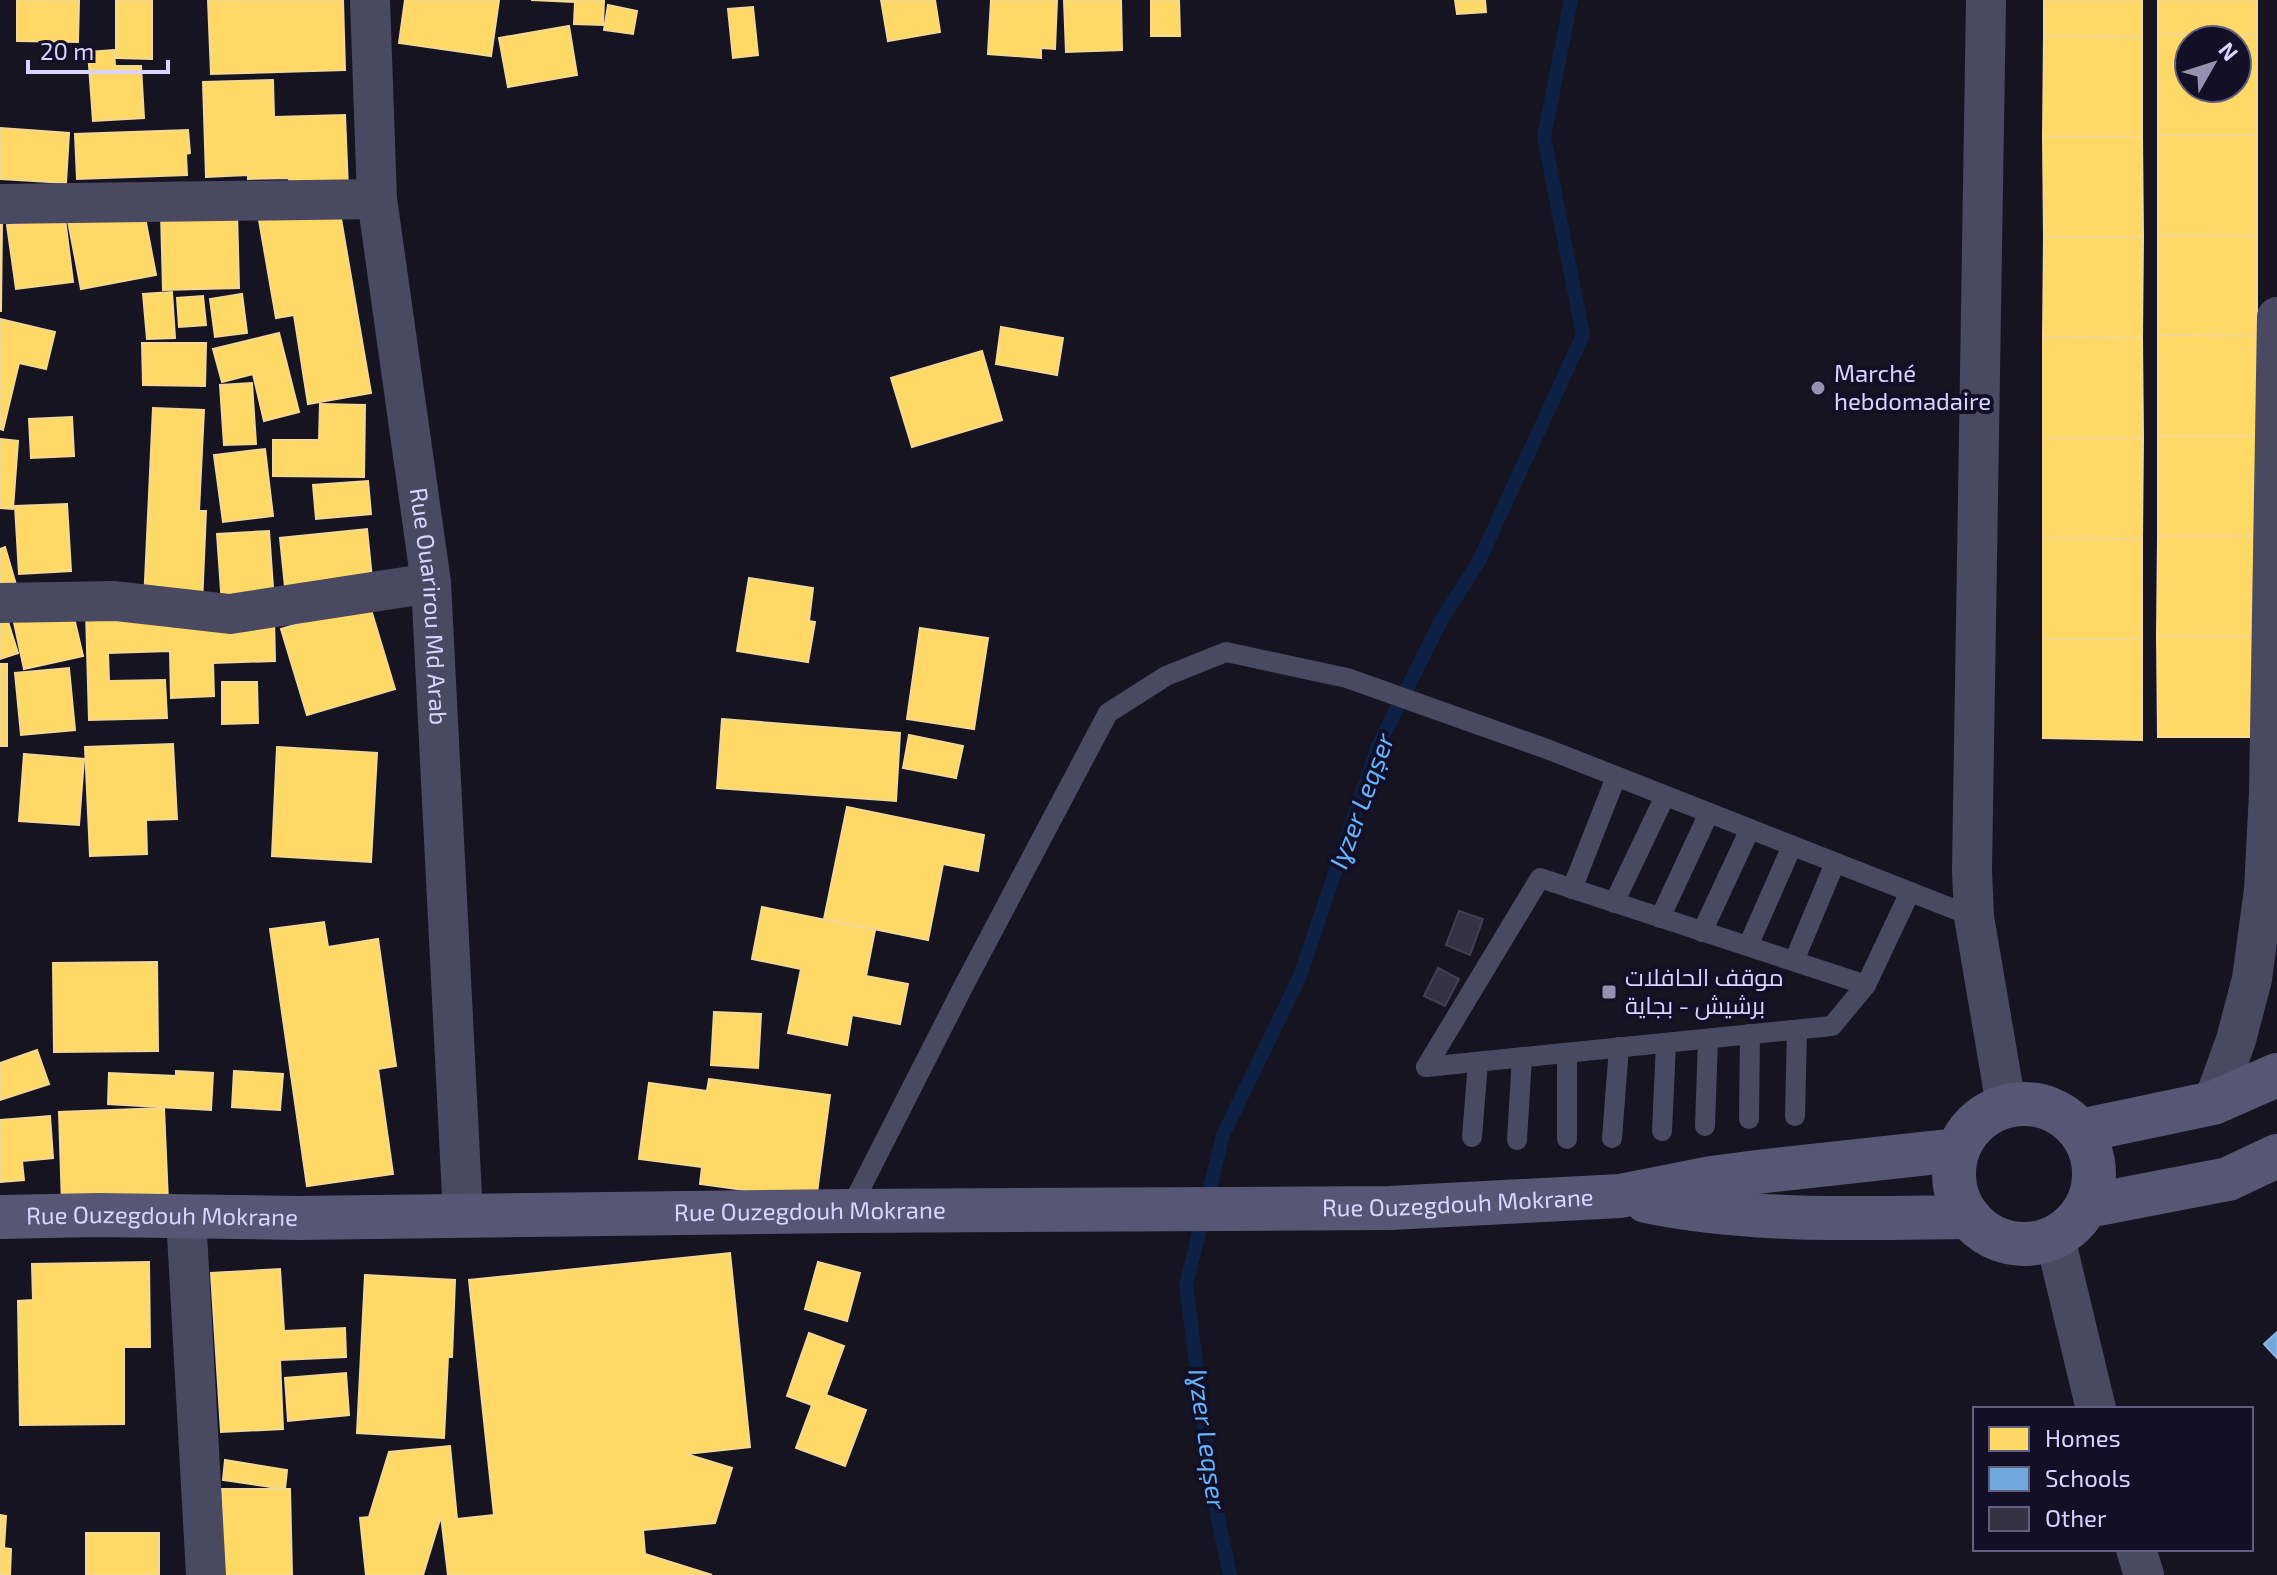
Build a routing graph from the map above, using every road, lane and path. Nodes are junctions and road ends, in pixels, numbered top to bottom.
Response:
1 (370, 0) edge
2 (1986, 0) edge
3 (377, 199) junction
4 (0, 204) edge
5 (2277, 317) edge
6 (431, 583) junction
7 (0, 603) edge
8 (1616, 777) junction
9 (1665, 796) junction
10 (1709, 813) junction
11 (1750, 829) junction
12 (1792, 846) junction
13 (1835, 863) junction
14 (1572, 889) junction
15 (1910, 892) junction
16 (1614, 903) junction
17 (1974, 917) junction
18 (1660, 918) junction
19 (1702, 932) junction
20 (1748, 946) junction
21 (1794, 961) junction
22 (1866, 985) junction
23 (1797, 1030) junction
24 (1750, 1034) junction
25 (1708, 1039) junction
26 (1666, 1043) junction
27 (1619, 1047) junction
28 (1567, 1053) junction
29 (1522, 1057) junction
30 (1478, 1062) junction
31 (2277, 1075) edge
32 (2213, 1103) junction
33 (2006, 1105) junction
34 (1795, 1116) dead end
35 (1749, 1119) dead end
36 (1705, 1126) dead end
37 (1662, 1131) dead end
38 (2080, 1131) junction
39 (1472, 1137) dead end
40 (1612, 1138) dead end
41 (1567, 1139) dead end
42 (1517, 1140) dead end
43 (1957, 1150) junction
44 (2277, 1156) edge
45 (1620, 1196) junction
46 (2088, 1206) junction
47 (849, 1211) junction
48 (186, 1216) junction
49 (463, 1216) junction
50 (0, 1217) edge
51 (1969, 1217) junction
52 (2055, 1238) junction
53 (2096, 1407) edge
54 (2137, 1551) edge
55 (206, 1575) edge
56 (2144, 1575) edge

1 - 3 street, Rue Ouarirou Md Arab
2 - 17 street
3 - 4 street
3 - 6 street, Rue Ouarirou Md Arab
5 - 32 street
6 - 7 street
6 - 49 street, Rue Ouarirou Md Arab
8 - 9 lane
8 - 14 lane
8 - 47 lane
9 - 10 lane
9 - 16 lane
10 - 11 lane
10 - 18 lane
11 - 12 lane
11 - 19 lane
12 - 13 lane
12 - 20 lane
13 - 15 lane
13 - 21 lane
14 - 16 lane
14 - 30 lane
15 - 17 lane
15 - 22 lane
16 - 18 lane
17 - 33 street
18 - 19 lane
19 - 20 lane
20 - 21 lane
21 - 22 lane
22 - 23 lane
23 - 24 lane
23 - 34 lane
24 - 25 lane
24 - 35 lane
25 - 26 lane
25 - 36 lane
26 - 27 lane
26 - 37 lane
27 - 28 lane
27 - 40 lane
28 - 29 lane
28 - 41 lane
29 - 30 lane
29 - 42 lane
30 - 39 lane
31 - 32 main road
32 - 38 main road
33 - 38 main road
33 - 43 main road
38 - 46 main road
43 - 45 main road, Rue Ouzegdouh Mokrane
43 - 51 main road
44 - 46 main road
45 - 47 main road, Rue Ouzegdouh Mokrane
45 - 51 main road, Rue Ouzegdouh Mokrane
46 - 52 main road
47 - 49 main road, Rue Ouzegdouh Mokrane
48 - 49 main road, Rue Ouzegdouh Mokrane
48 - 50 main road, Rue Ouzegdouh Mokrane
48 - 55 street
51 - 52 main road
52 - 53 street
54 - 56 street

